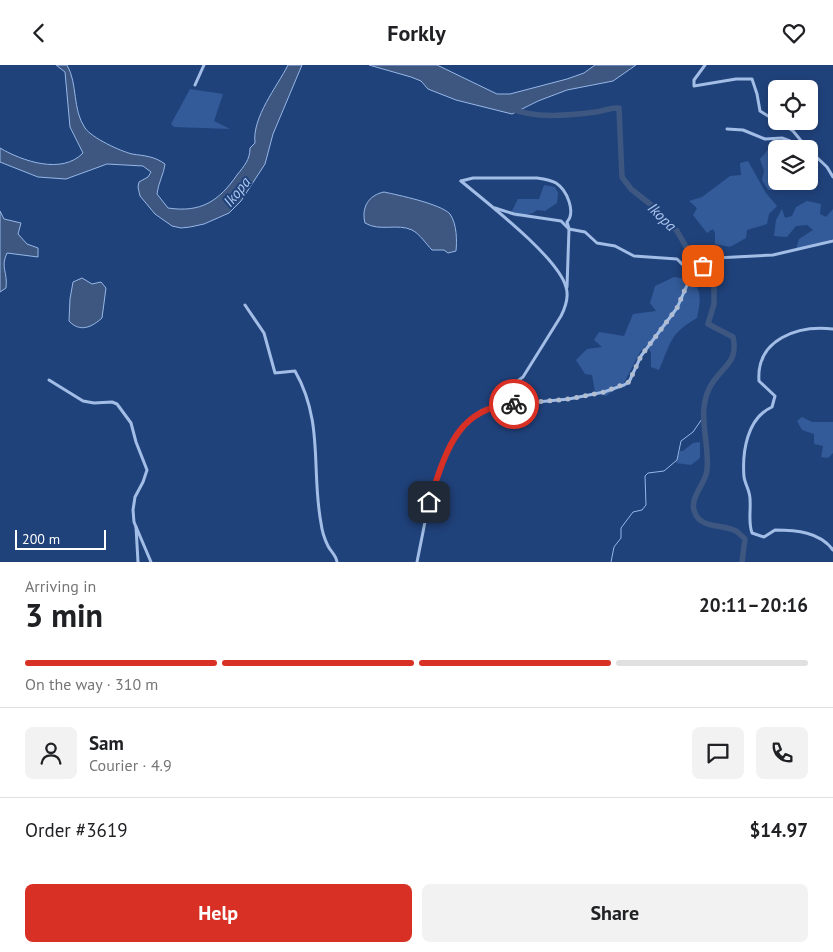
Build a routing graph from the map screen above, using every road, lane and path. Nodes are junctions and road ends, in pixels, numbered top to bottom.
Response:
1 (204, 65) edge
2 (705, 65) edge
3 (195, 85) dead end
4 (768, 116) edge
5 (727, 129) dead end
6 (791, 130) edge
7 (787, 140) edge
8 (800, 140) edge
9 (819, 159) edge
10 (833, 177) edge
11 (494, 208) junction
12 (569, 229) junction
13 (833, 241) edge
14 (692, 273) junction
15 (566, 287) junction
16 (245, 305) dead end
17 (833, 329) edge
18 (49, 379) dead end
19 (506, 405) junction
20 (134, 522) junction
21 (833, 550) edge
22 (138, 562) edge
23 (150, 562) edge
24 (337, 562) edge
25 (417, 562) edge

1 - 3 street
2 - 4 street
5 - 7 street
6 - 8 street
9 - 10 street
11 - 12 street
11 - 12 street
11 - 15 street
12 - 14 street
12 - 15 street
13 - 14 street
14 - 19 street
15 - 19 street
16 - 24 street
17 - 21 street
18 - 20 street
19 - 25 street
20 - 22 street
20 - 23 street

